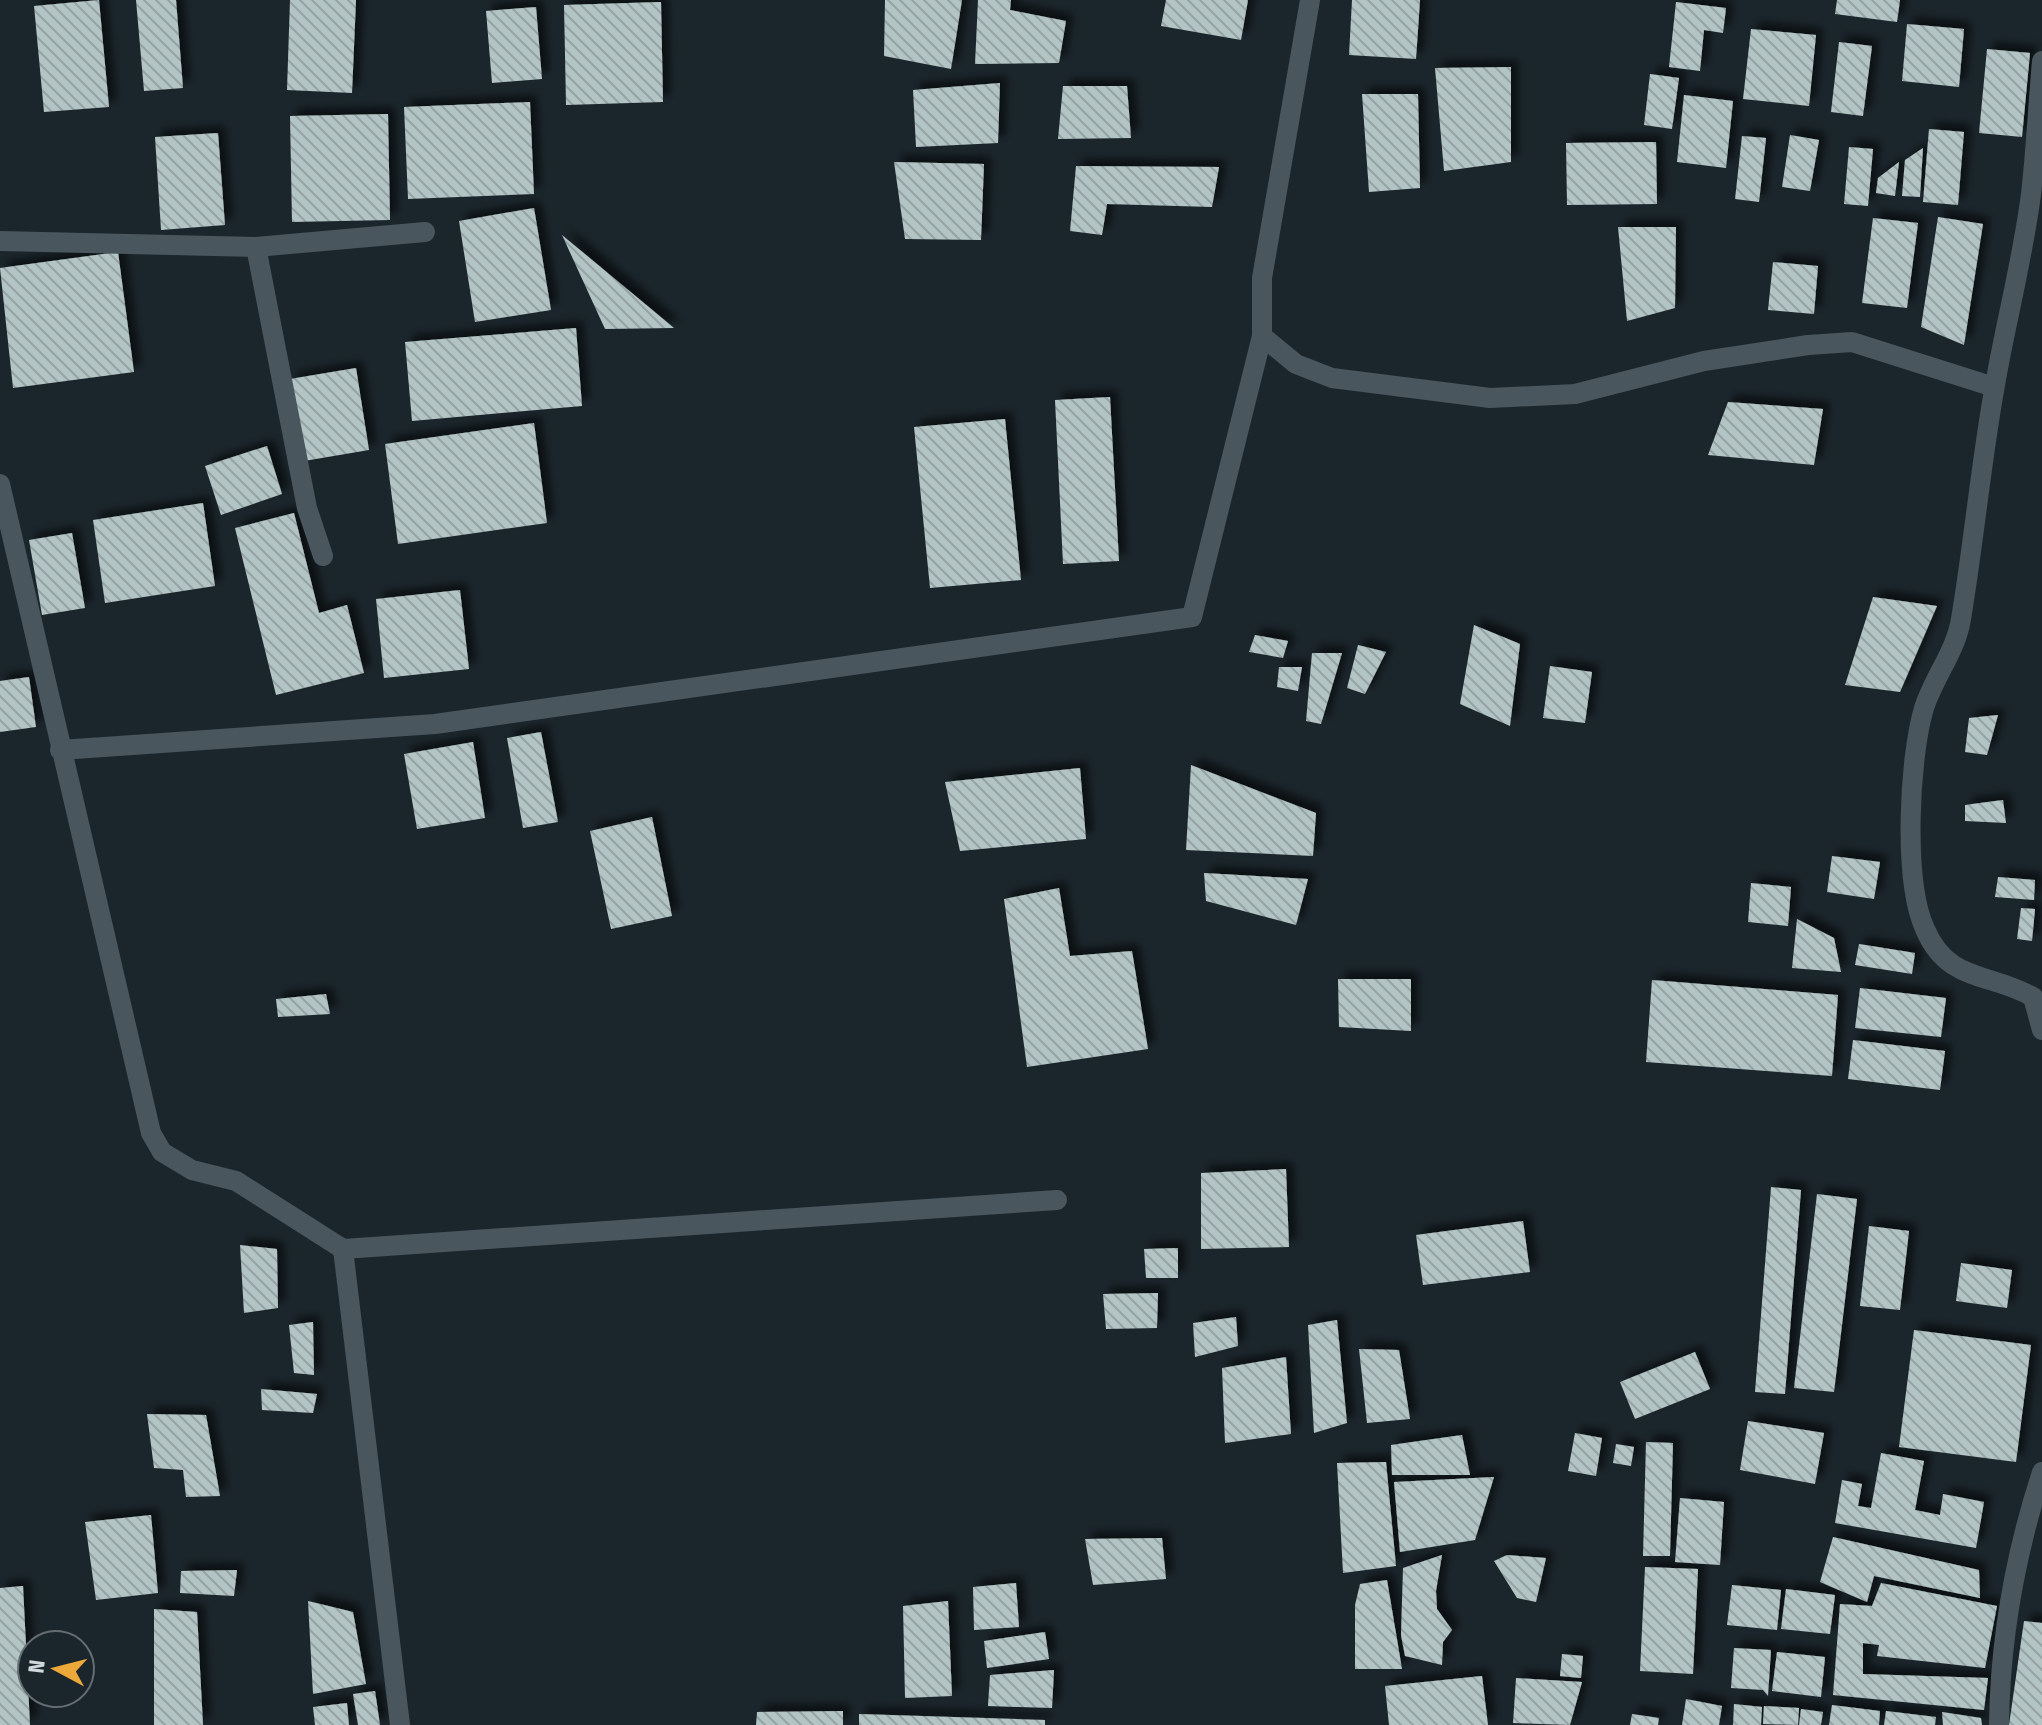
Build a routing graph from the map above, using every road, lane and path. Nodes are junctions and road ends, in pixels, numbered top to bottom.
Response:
1 (1310, 0) edge
2 (2042, 61) edge
3 (425, 232) dead end
4 (0, 241) edge
5 (256, 247) junction
6 (1262, 336) junction
7 (1994, 387) junction
8 (0, 484) edge
9 (323, 556) dead end
10 (60, 750) junction
11 (2042, 1030) edge
12 (1057, 1200) dead end
13 (343, 1249) junction
14 (2042, 1472) edge
15 (400, 1725) edge
16 (1999, 1725) edge

1 - 6 street
2 - 7 street
3 - 5 street
4 - 5 street
5 - 9 street
6 - 7 street
6 - 10 street
7 - 11 street
8 - 10 street
10 - 13 street
12 - 13 street
13 - 15 street
14 - 16 street

